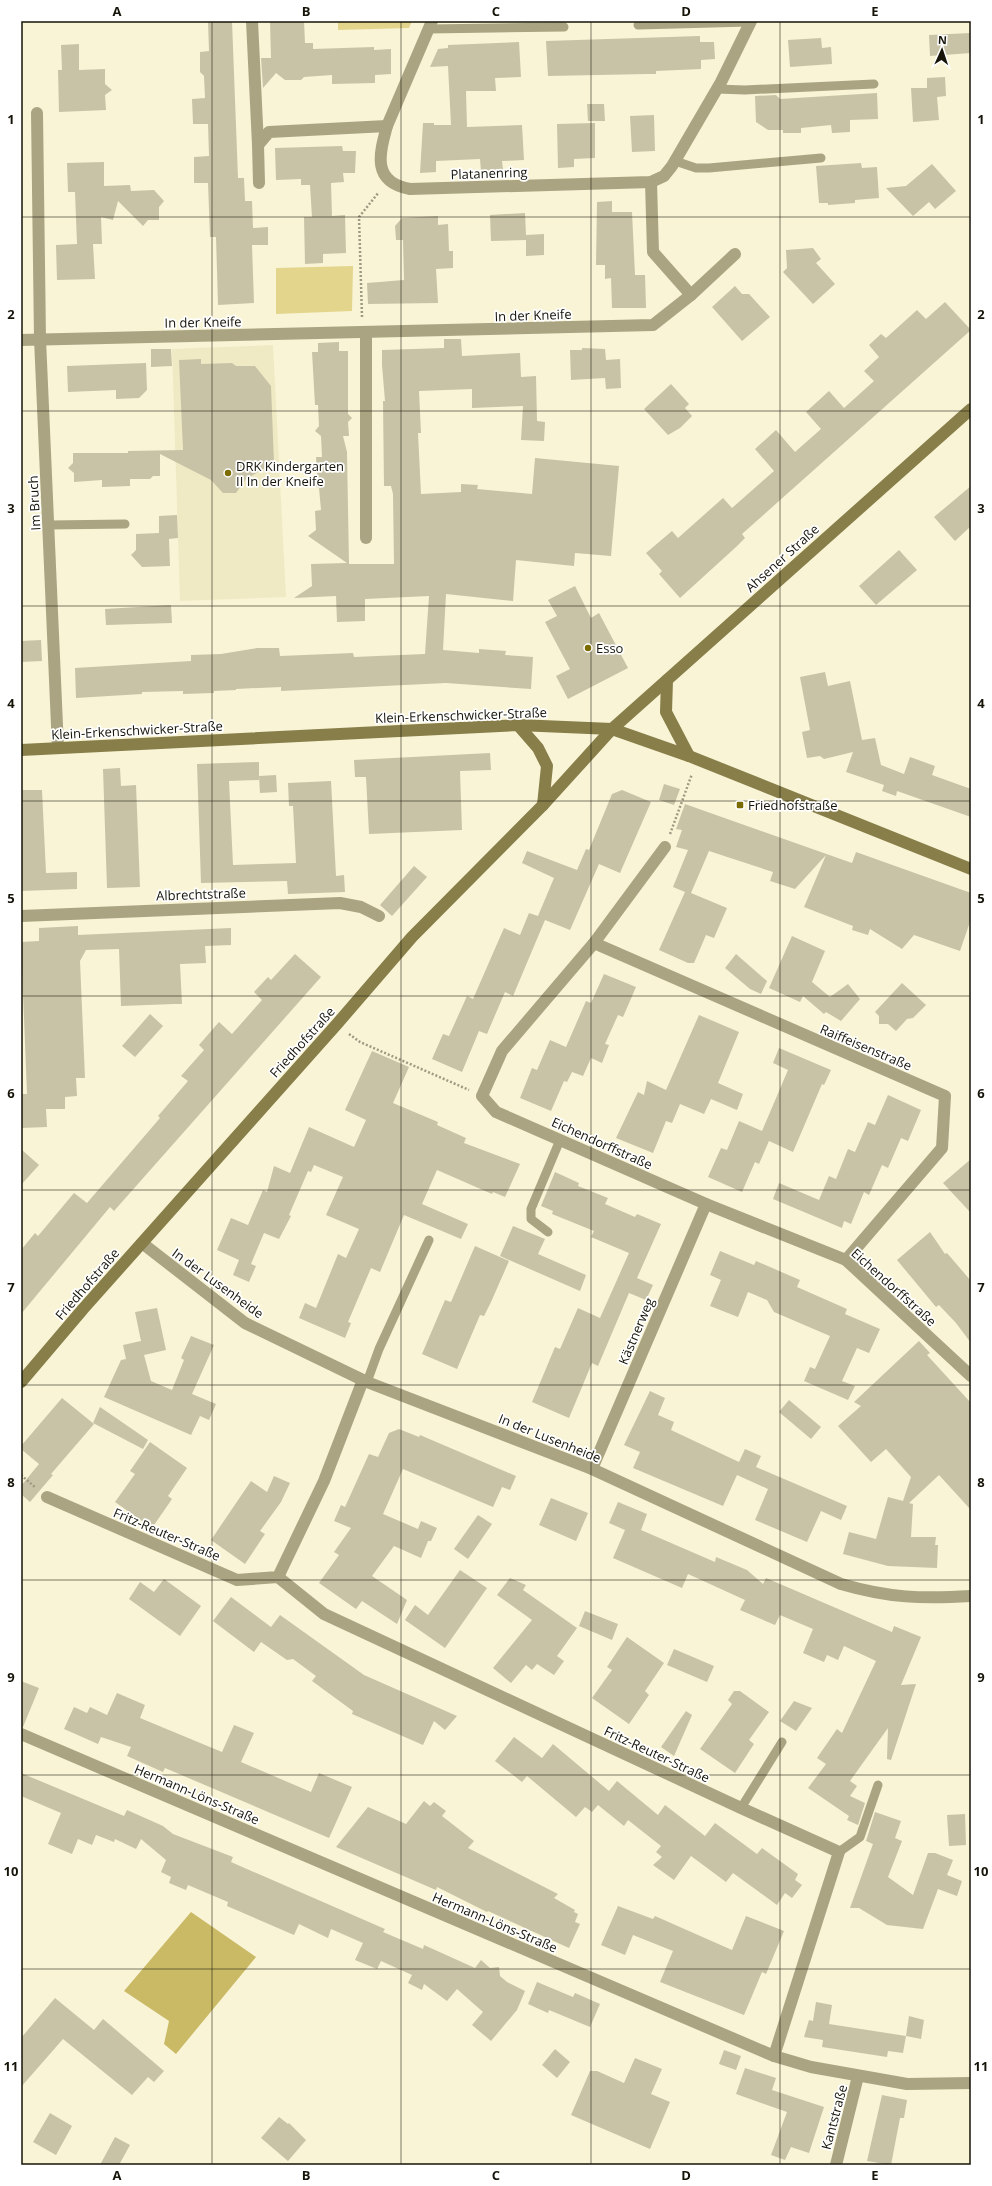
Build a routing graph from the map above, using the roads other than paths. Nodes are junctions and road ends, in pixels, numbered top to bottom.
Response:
1 (252, 21) edge
2 (751, 22) edge
3 (430, 25) edge
4 (638, 25) dead end
5 (564, 27) dead end
6 (874, 84) dead end
7 (717, 89) junction
8 (37, 113) dead end
9 (387, 126) junction
10 (258, 145) junction
11 (821, 158) dead end
12 (675, 161) junction
13 (651, 182) junction
14 (259, 183) dead end
15 (735, 254) dead end
16 (692, 295) junction
17 (366, 333) junction
18 (40, 339) junction
19 (21, 340) edge
20 (971, 409) edge
21 (125, 524) dead end
22 (49, 525) junction
23 (366, 538) dead end
24 (667, 680) junction
25 (518, 725) junction
26 (612, 729) junction
27 (58, 748) junction
28 (21, 750) edge
29 (693, 758) junction
30 (543, 805) junction
31 (665, 847) road end
32 (971, 869) edge
33 (21, 916) edge
34 (379, 916) dead end
35 (594, 944) junction
36 (560, 1140) junction
37 (706, 1204) junction
38 (548, 1232) dead end
39 (429, 1240) dead end
40 (142, 1243) junction
41 (846, 1260) junction
42 (971, 1376) edge
43 (365, 1381) junction
44 (21, 1382) edge
45 (592, 1469) junction
46 (47, 1497) dead end
47 (278, 1576) junction
48 (971, 1596) edge
49 (21, 1734) edge
50 (782, 1742) dead end
51 (878, 1785) dead end
52 (741, 1808) junction
53 (839, 1852) junction
54 (774, 2056) junction
55 (858, 2076) junction
56 (971, 2083) edge
57 (836, 2165) edge

1 - 10 street
2 - 4 lane
2 - 7 street
3 - 5 lane
3 - 9 street
6 - 7 lane
7 - 12 street
8 - 18 street, Im Bruch
9 - 10 street
9 - 13 street, Platanenring
10 - 14 street
11 - 12 lane
12 - 13 street
13 - 16 street
15 - 16 street
16 - 17 street, In der Kneife
17 - 18 street, In der Kneife
17 - 23 street
18 - 19 street, In der Kneife
18 - 22 street, Im Bruch
20 - 24 main road, Ahsener Straße
21 - 22 lane
22 - 27 street, Im Bruch
24 - 26 main road, Ahsener Straße
24 - 29 main road
25 - 26 main road, Klein-Erkenschwicker-Straße
25 - 27 main road, Klein-Erkenschwicker-Straße
25 - 30 main road
26 - 29 main road, Klein-Erkenschwicker-Straße
26 - 30 main road, Friedhofstraße
27 - 28 main road, Klein-Erkenschwicker-Straße
29 - 32 main road, Klein-Erkenschwicker-Straße
30 - 40 main road, Friedhofstraße
31 - 35 street
33 - 34 street, Albrechtstraße
35 - 36 street, Eichendorffstraße
35 - 41 street, Raiffeisenstraße
36 - 37 street, Eichendorffstraße
36 - 38 lane
37 - 41 street, Eichendorffstraße
37 - 45 street, Kästnerweg
39 - 43 lane
40 - 43 street, In der Lusenheide
40 - 44 main road, Friedhofstraße
41 - 42 street, Eichendorffstraße
43 - 45 street, In der Lusenheide
43 - 47 street
45 - 48 street, In der Lusenheide
46 - 47 street, Fritz-Reuter-Straße
47 - 52 street, Fritz-Reuter-Straße
49 - 54 street, Hermann-Löns-Straße
50 - 52 lane
51 - 53 lane
52 - 53 street, Fritz-Reuter-Straße
53 - 54 street
54 - 55 street, Hermann-Löns-Straße
55 - 56 street, Hermann-Löns-Straße
55 - 57 street, Kantstraße

